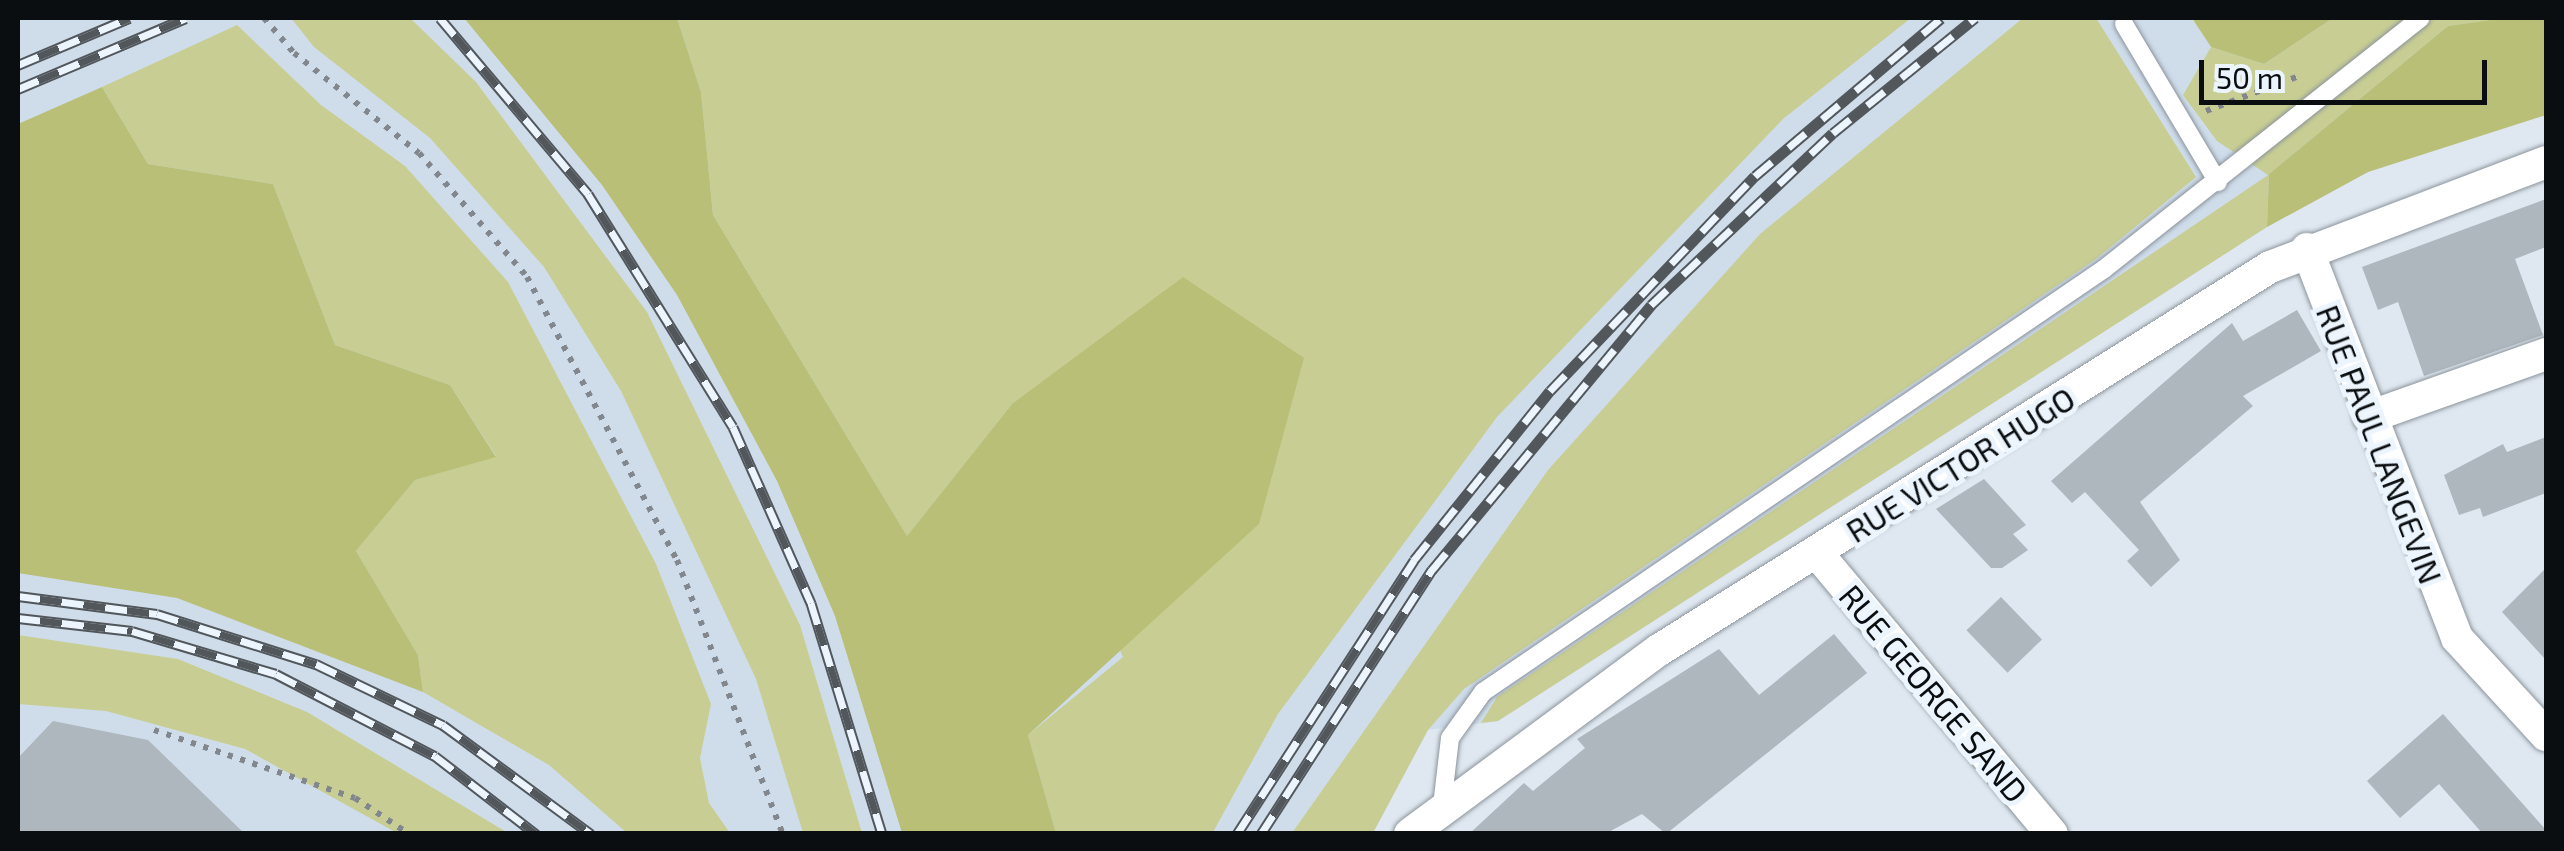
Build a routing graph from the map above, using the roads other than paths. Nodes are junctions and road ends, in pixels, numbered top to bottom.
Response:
1 (2421, 18) edge
2 (2124, 24) dead end
3 (2546, 162) edge
4 (2218, 182) junction
5 (2307, 250) junction
6 (2546, 354) edge
7 (2369, 417) junction
8 (1817, 554) junction
9 (2546, 736) edge
10 (1442, 806) junction
11 (1410, 834) edge
12 (2052, 834) edge

1 - 4 lane
2 - 4 lane
3 - 5 street, RUE VICTOR HUGO
4 - 10 lane
5 - 7 street, RUE PAUL LANGEVIN
5 - 8 street, RUE VICTOR HUGO
6 - 7 street
7 - 9 street, RUE PAUL LANGEVIN
8 - 10 street, RUE VICTOR HUGO
8 - 12 street, RUE GEORGE SAND
10 - 11 street, RUE VICTOR HUGO

